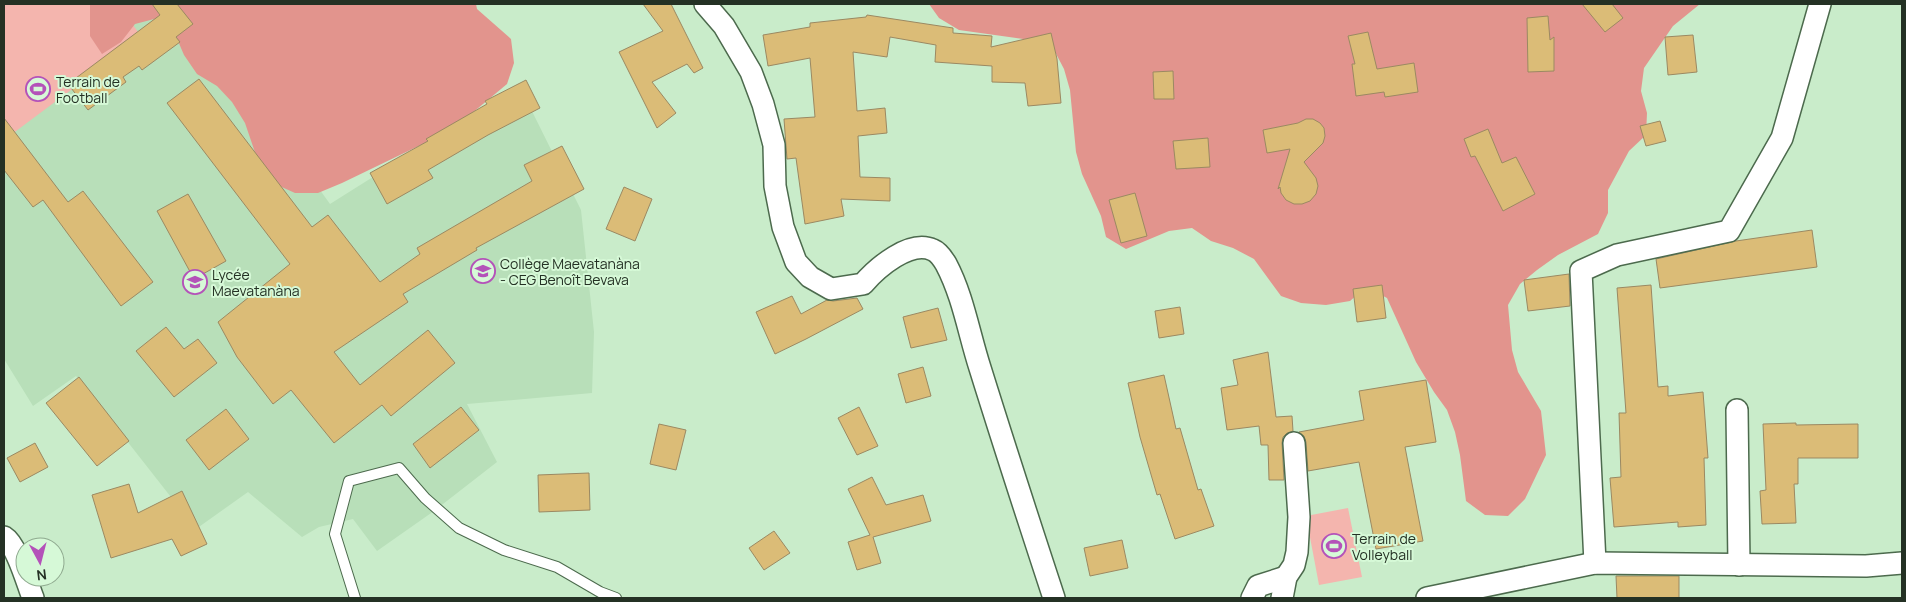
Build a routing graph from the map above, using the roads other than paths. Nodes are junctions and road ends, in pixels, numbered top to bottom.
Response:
1 (705, 4) edge
2 (1820, 4) edge
3 (1737, 410) dead end
4 (1294, 443) dead end
5 (4, 537) edge
6 (1595, 563) junction
7 (1902, 563) edge
8 (1739, 564) junction
9 (1286, 578) junction
10 (33, 598) edge
11 (355, 598) edge
12 (616, 598) edge
13 (1054, 598) edge
14 (1252, 598) edge
15 (1282, 598) edge
16 (1427, 598) edge

1 - 13 street
2 - 6 street
3 - 8 street
4 - 9 street
5 - 10 street
6 - 8 street
6 - 16 street
7 - 8 street
9 - 14 street
9 - 15 street
11 - 12 lane

